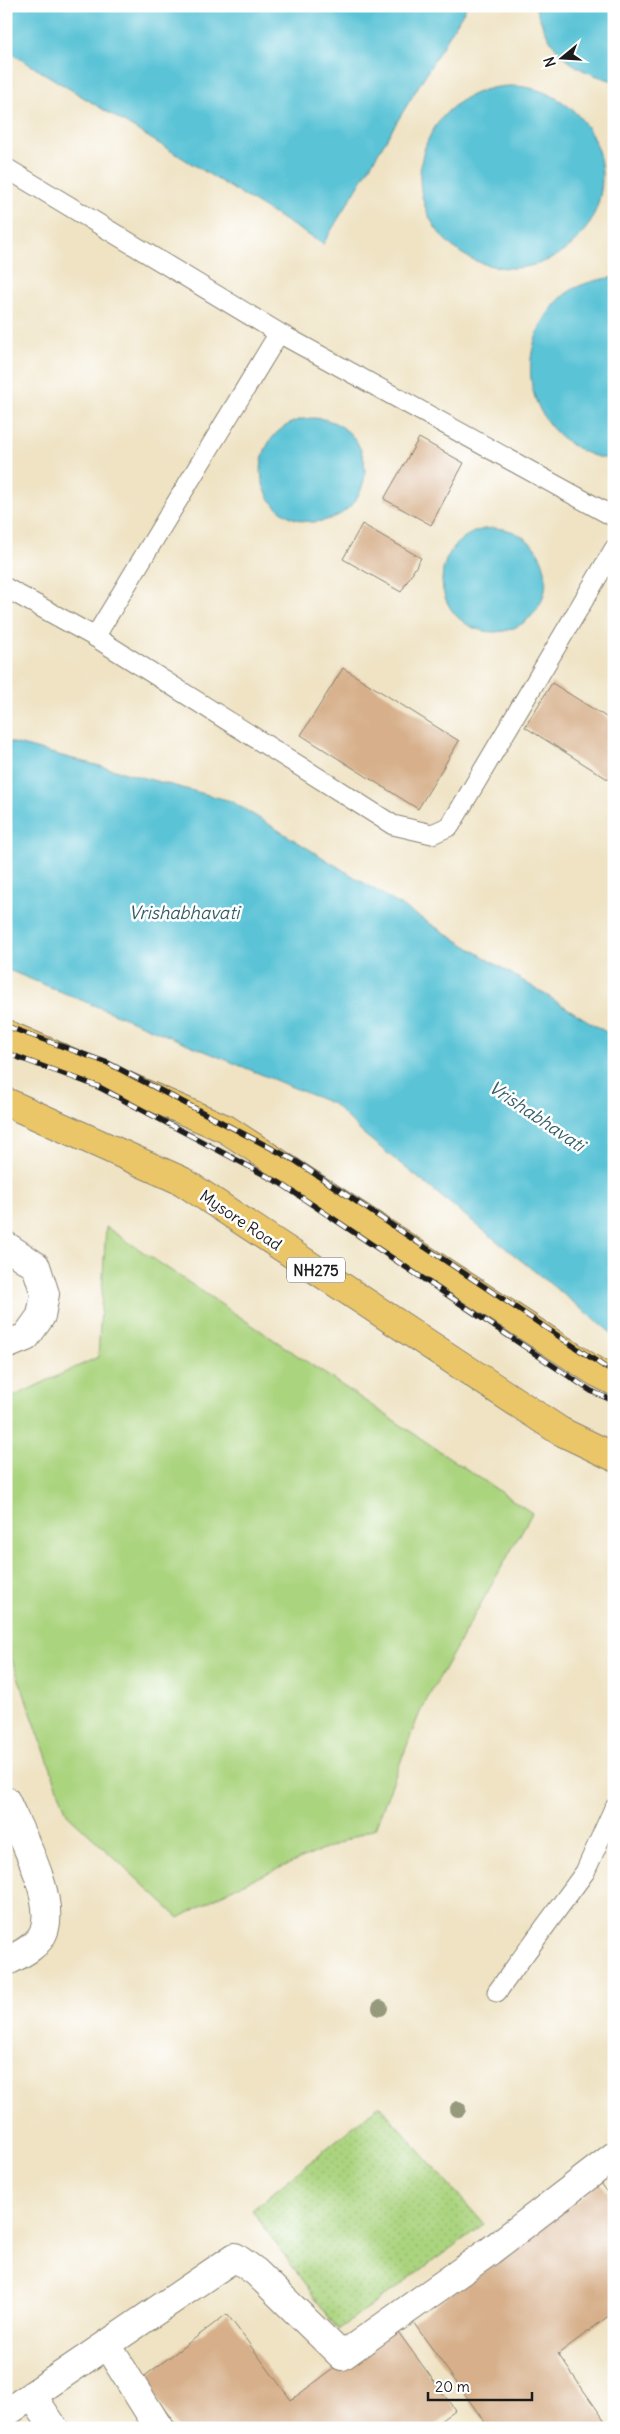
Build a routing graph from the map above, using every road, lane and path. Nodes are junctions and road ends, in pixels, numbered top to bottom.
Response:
1 (6, 168) edge
2 (279, 333) junction
3 (614, 517) edge
4 (614, 549) edge
5 (6, 588) edge
6 (94, 637) junction
7 (6, 1034) edge
8 (6, 1102) edge
9 (6, 1246) edge
10 (6, 1345) edge
11 (614, 1381) edge
12 (614, 1458) edge
13 (6, 1801) edge
14 (614, 1808) edge
15 (6, 1962) edge
16 (497, 1992) dead end
17 (614, 2156) edge
18 (107, 2345) junction
19 (32, 2395) junction
20 (6, 2413) edge
21 (54, 2428) edge
22 (159, 2428) edge

1 - 2 lane
2 - 3 lane
2 - 6 lane
4 - 6 lane
5 - 6 lane
7 - 11 highway
8 - 12 highway, Mysore Road / NH275
9 - 10 street
13 - 15 street
14 - 16 lane
17 - 18 street
18 - 19 street
18 - 22 street
19 - 20 street
19 - 21 street

